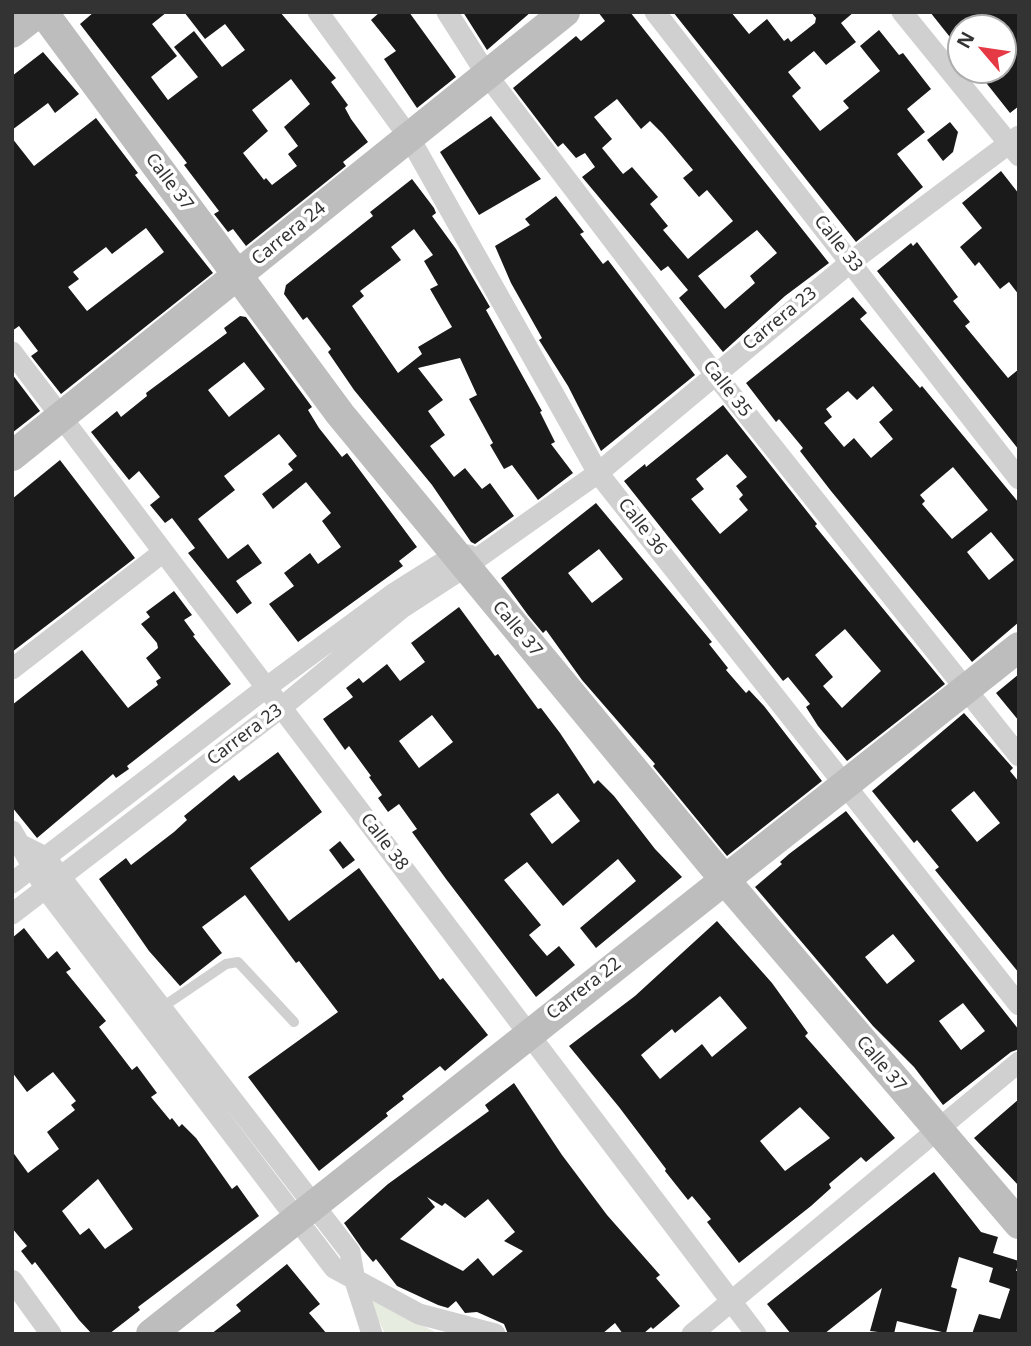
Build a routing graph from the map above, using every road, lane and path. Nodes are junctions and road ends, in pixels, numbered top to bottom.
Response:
1 (41, 12) edge
2 (318, 12) edge
3 (447, 12) edge
4 (565, 12) edge
5 (655, 12) edge
6 (902, 12) edge
7 (12, 33) edge
8 (487, 75) junction
9 (409, 137) junction
10 (1015, 145) edge
11 (852, 261) junction
12 (238, 275) junction
13 (12, 352) edge
14 (714, 373) junction
15 (61, 417) junction
16 (12, 456) edge
17 (598, 472) junction
18 (1019, 479) edge
19 (162, 553) junction
20 (466, 559) junction
21 (1019, 647) edge
22 (12, 669) edge
23 (267, 687) junction
24 (964, 690) junction
25 (282, 707) junction
26 (1019, 756) edge
27 (846, 785) junction
28 (18, 839) edge
29 (38, 863) junction
30 (724, 879) junction
31 (52, 882) junction
32 (12, 883) edge
33 (12, 914) edge
34 (1019, 1005) edge
35 (161, 1008) junction
36 (294, 1022) dead end
37 (529, 1032) junction
38 (1019, 1062) edge
39 (936, 1129) junction
40 (303, 1210) junction
41 (1019, 1224) edge
42 (12, 1280) edge
43 (355, 1281) junction
44 (732, 1302) junction
45 (455, 1330) edge
46 (51, 1334) edge
47 (150, 1334) edge
48 (372, 1334) edge
49 (495, 1334) edge
50 (692, 1334) edge
51 (756, 1334) edge

1 - 7 street
1 - 12 street, Calle 37
2 - 9 street, Calle 36
3 - 8 street, Calle 35
4 - 8 street, Carrera 24
5 - 11 street, Calle 33
6 - 10 street
8 - 9 street, Carrera 24
8 - 14 street, Calle 35
9 - 12 street, Carrera 24
9 - 17 street, Calle 36
10 - 11 street, Carrera 23
11 - 14 street, Carrera 23
11 - 18 street, Calle 33
12 - 15 street, Carrera 24
12 - 20 street, Calle 37
13 - 15 street, Calle 38
14 - 17 street, Carrera 23
14 - 24 street, Calle 35
15 - 16 street, Carrera 24
15 - 19 street, Calle 38
17 - 20 street, Carrera 23
17 - 27 street, Calle 36
19 - 22 street
19 - 23 street, Calle 38
20 - 23 street, Carrera 23
20 - 25 street, Carrera 23
20 - 30 street, Calle 37
21 - 24 street, Carrera 22
23 - 25 street, Calle 38
23 - 29 street, Carrera 23
24 - 26 street, Calle 35
24 - 27 street, Carrera 22
25 - 31 street, Carrera 23
25 - 37 street, Calle 38
27 - 30 street, Carrera 22
27 - 34 street, Calle 36
28 - 29 street
29 - 31 street
29 - 32 street, Carrera 23
30 - 37 street, Carrera 22
30 - 39 street, Calle 37
31 - 33 street, Carrera 23
31 - 35 street
31 - 40 street
35 - 36 lane
35 - 40 street
37 - 40 street, Carrera 22
37 - 44 street, Calle 38
38 - 39 street
39 - 41 street, Calle 37
39 - 44 street
40 - 43 street
40 - 47 street, Carrera 22
42 - 46 street
43 - 45 street
43 - 48 street
44 - 50 street
44 - 51 street, Calle 38
45 - 49 street

